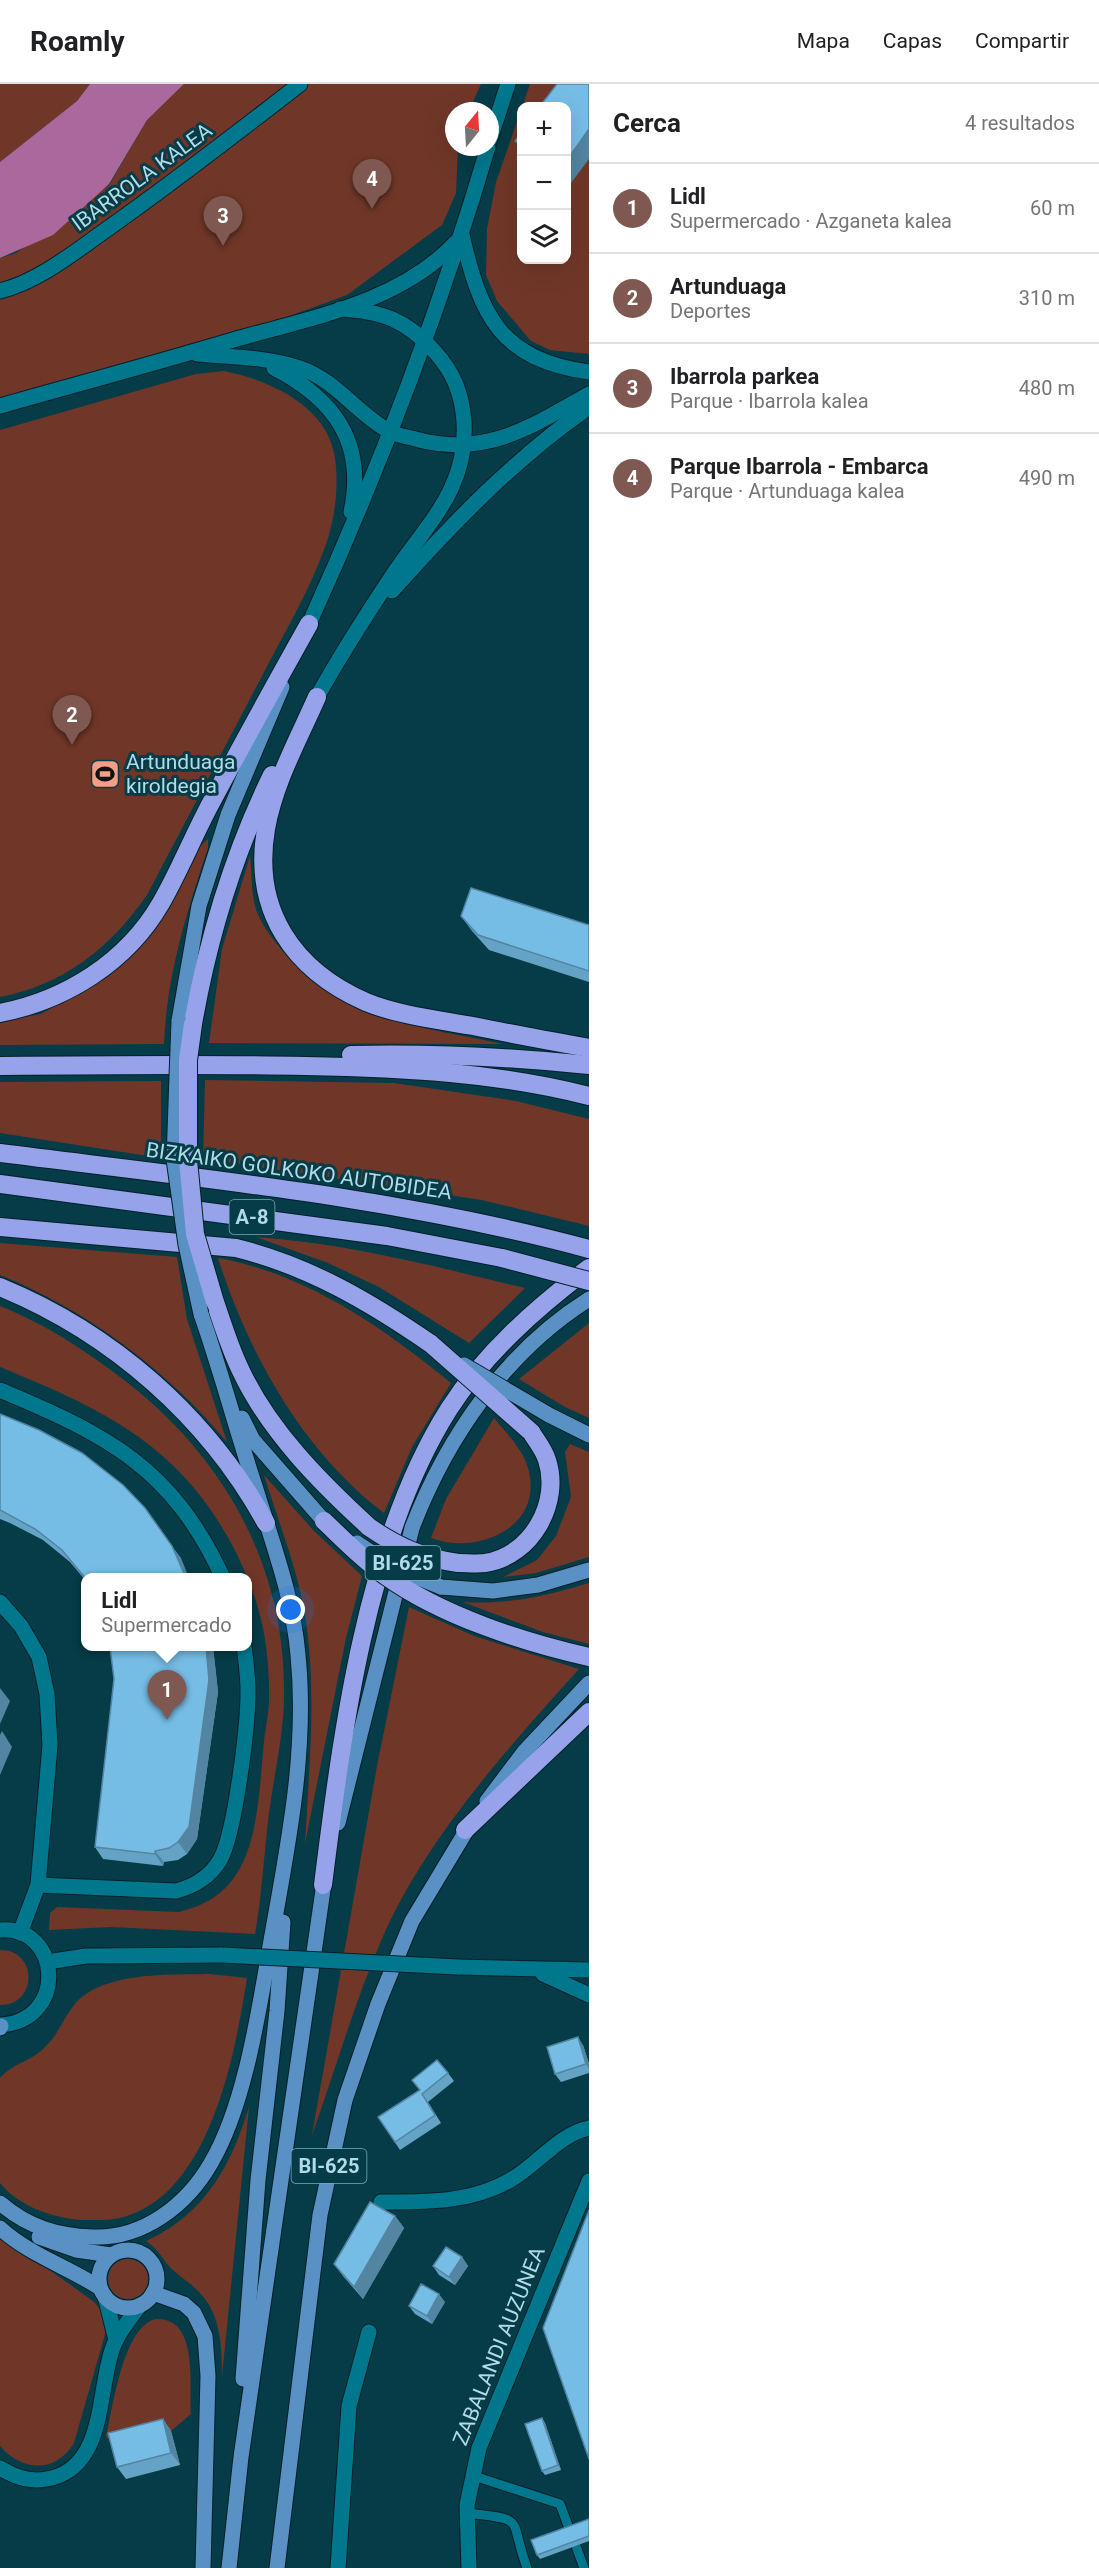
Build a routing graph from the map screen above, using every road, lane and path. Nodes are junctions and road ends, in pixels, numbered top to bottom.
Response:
1 (300, 84) edge
2 (508, 84) edge
3 (499, 112) edge
4 (485, 156) edge
5 (462, 235) junction
6 (0, 291) edge
7 (340, 309) junction
8 (424, 339) junction
9 (188, 353) junction
10 (258, 360) junction
11 (589, 372) edge
12 (589, 394) edge
13 (0, 406) edge
14 (589, 407) edge
15 (389, 432) junction
16 (465, 446) junction
17 (342, 549) junction
18 (309, 624) junction
19 (358, 629) junction
20 (316, 697) junction
21 (0, 1013) edge
22 (186, 1022) junction
23 (589, 1048) edge
24 (212, 1064) junction
25 (589, 1065) edge
26 (0, 1066) edge
27 (589, 1096) edge
28 (0, 1153) edge
29 (0, 1184) edge
30 (0, 1227) edge
31 (589, 1249) edge
32 (589, 1268) edge
33 (589, 1281) edge
34 (0, 1287) edge
35 (589, 1299) edge
36 (208, 1308) junction
37 (431, 1344) junction
38 (226, 1386) junction
39 (0, 1390) edge
40 (589, 1435) edge
41 (324, 1521) junction
42 (266, 1522) junction
43 (589, 1569) edge
44 (221, 1573) edge
45 (0, 1602) edge
46 (244, 1651) edge
47 (589, 1657) edge
48 (589, 1683) edge
49 (589, 1712) edge
50 (465, 1830) junction
51 (289, 1838) junction
52 (38, 1885) junction
53 (323, 1885) junction
54 (0, 1930) edge
55 (20, 1933) junction
56 (47, 1962) junction
57 (532, 1970) junction
58 (589, 1970) edge
59 (589, 1995) edge
60 (0, 2026) edge
61 (589, 2128) edge
62 (589, 2181) edge
63 (381, 2202) dead end
64 (0, 2204) edge
65 (0, 2212) edge
66 (0, 2228) edge
67 (111, 2254) junction
68 (102, 2292) junction
69 (153, 2293) junction
70 (140, 2305) junction
71 (369, 2332) dead end
72 (116, 2340) junction
73 (241, 2457) junction
74 (0, 2468) edge
75 (471, 2475) junction
76 (466, 2513) junction
77 (570, 2531) edge
78 (576, 2546) edge
79 (202, 2568) edge
80 (229, 2568) edge
81 (280, 2568) edge
82 (338, 2568) edge
83 (469, 2568) edge
84 (527, 2568) edge
85 (584, 2568) edge

1 - 6 street, IBARROLA KALEA
2 - 3 street
4 - 5 street
5 - 7 street
5 - 8 street
5 - 11 street
7 - 8 street
7 - 9 street
8 - 15 street
8 - 16 street
9 - 10 street
9 - 13 street
10 - 15 street
10 - 17 street
12 - 16 street
14 - 19 street
15 - 16 street
15 - 17 street
16 - 19 street
17 - 18 street
18 - 21 highway
18 - 22 main road
19 - 20 street
20 - 22 highway
20 - 23 highway
22 - 36 highway, bridge
24 - 25 highway
24 - 26 highway
24 - 27 highway
28 - 31 highway, BIZKAIKO GOLKOKO AUTOBIDEA / A-8
29 - 33 highway, A-8, bridge
30 - 37 highway
32 - 53 highway
34 - 42 highway
35 - 53 main road, BI-625
36 - 37 highway, bridge
36 - 38 main road
37 - 40 main road, bridge
38 - 41 main road
38 - 42 main road
39 - 44 street
41 - 43 main road, bridge
41 - 47 highway, bridge
42 - 51 main road
45 - 52 street
46 - 52 street
48 - 50 main road, BI-625
49 - 50 highway
50 - 81 main road, BI-625
51 - 64 main road
51 - 73 main road
52 - 55 street
53 - 73 main road, BI-625
54 - 55 street
55 - 56 street
56 - 57 street, bridge
56 - 60 street
57 - 58 street
57 - 59 street
61 - 63 street
62 - 75 street, ZABALANDI AUZUNEA
65 - 67 main road
66 - 68 main road
67 - 68 main road
67 - 69 main road
68 - 70 main road
68 - 72 street
69 - 70 main road
69 - 79 main road
70 - 72 street
71 - 82 street
72 - 74 street
73 - 80 main road, BI-625
75 - 76 street, ZABALANDI AUZUNEA
75 - 77 lane
76 - 83 street, ZABALANDI AUZUNEA
76 - 84 lane
78 - 85 lane

